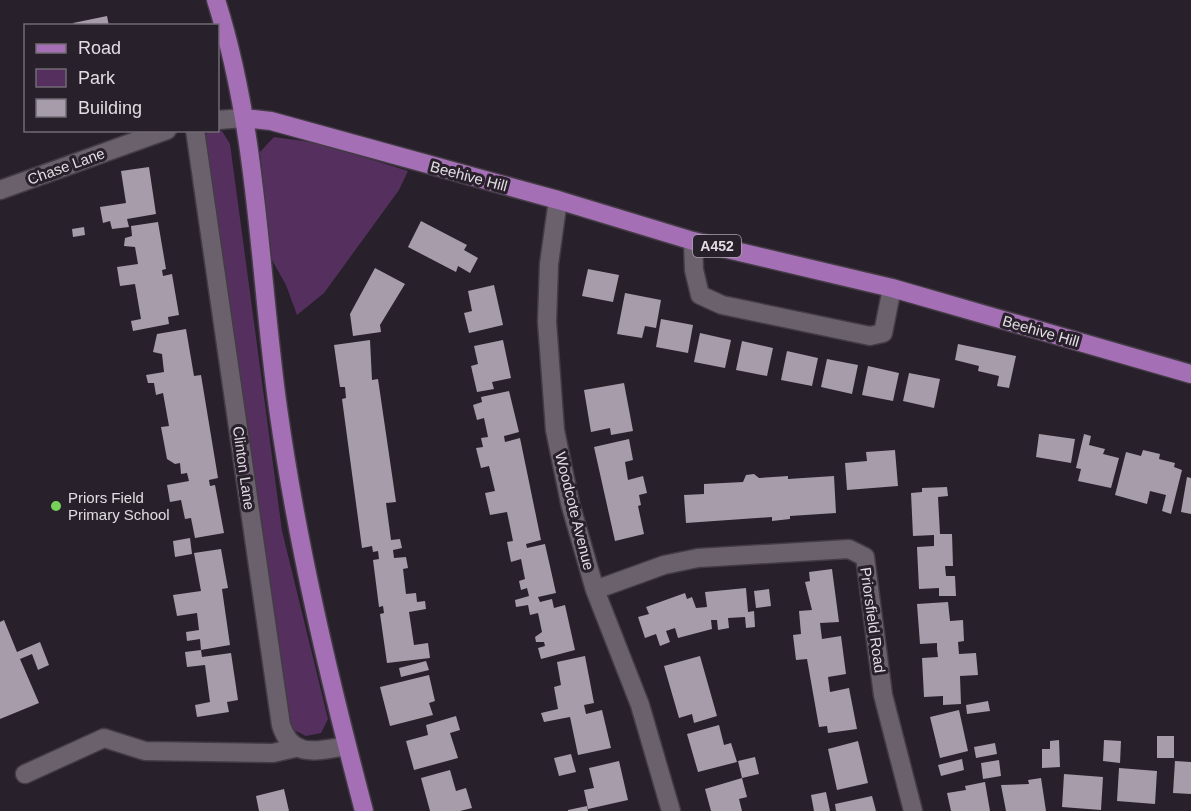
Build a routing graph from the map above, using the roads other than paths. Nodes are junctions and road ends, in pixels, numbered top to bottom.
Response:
1 (216, 0) edge
2 (244, 118) junction
3 (219, 120) edge
4 (161, 132) edge
5 (195, 132) edge
6 (0, 190) edge
7 (558, 200) junction
8 (693, 241) junction
9 (892, 288) junction
10 (1191, 374) edge
11 (595, 590) junction
12 (347, 746) junction
13 (295, 748) junction
14 (25, 774) dead end
15 (364, 811) edge
16 (671, 811) edge
17 (913, 811) edge

1 - 2 main road
2 - 3 street
2 - 7 main road, Beehive Hill / A452
2 - 12 main road
4 - 6 street, Chase Lane
5 - 13 street, Clinton Lane
7 - 8 main road, Beehive Hill / A452
7 - 11 street, Woodcote Avenue
8 - 9 main road, Beehive Hill / A452
8 - 9 street
9 - 10 main road, Beehive Hill / A452
11 - 16 street, Woodcote Avenue
11 - 17 street, Priorsfield Road
12 - 13 street
12 - 15 main road
13 - 14 street

